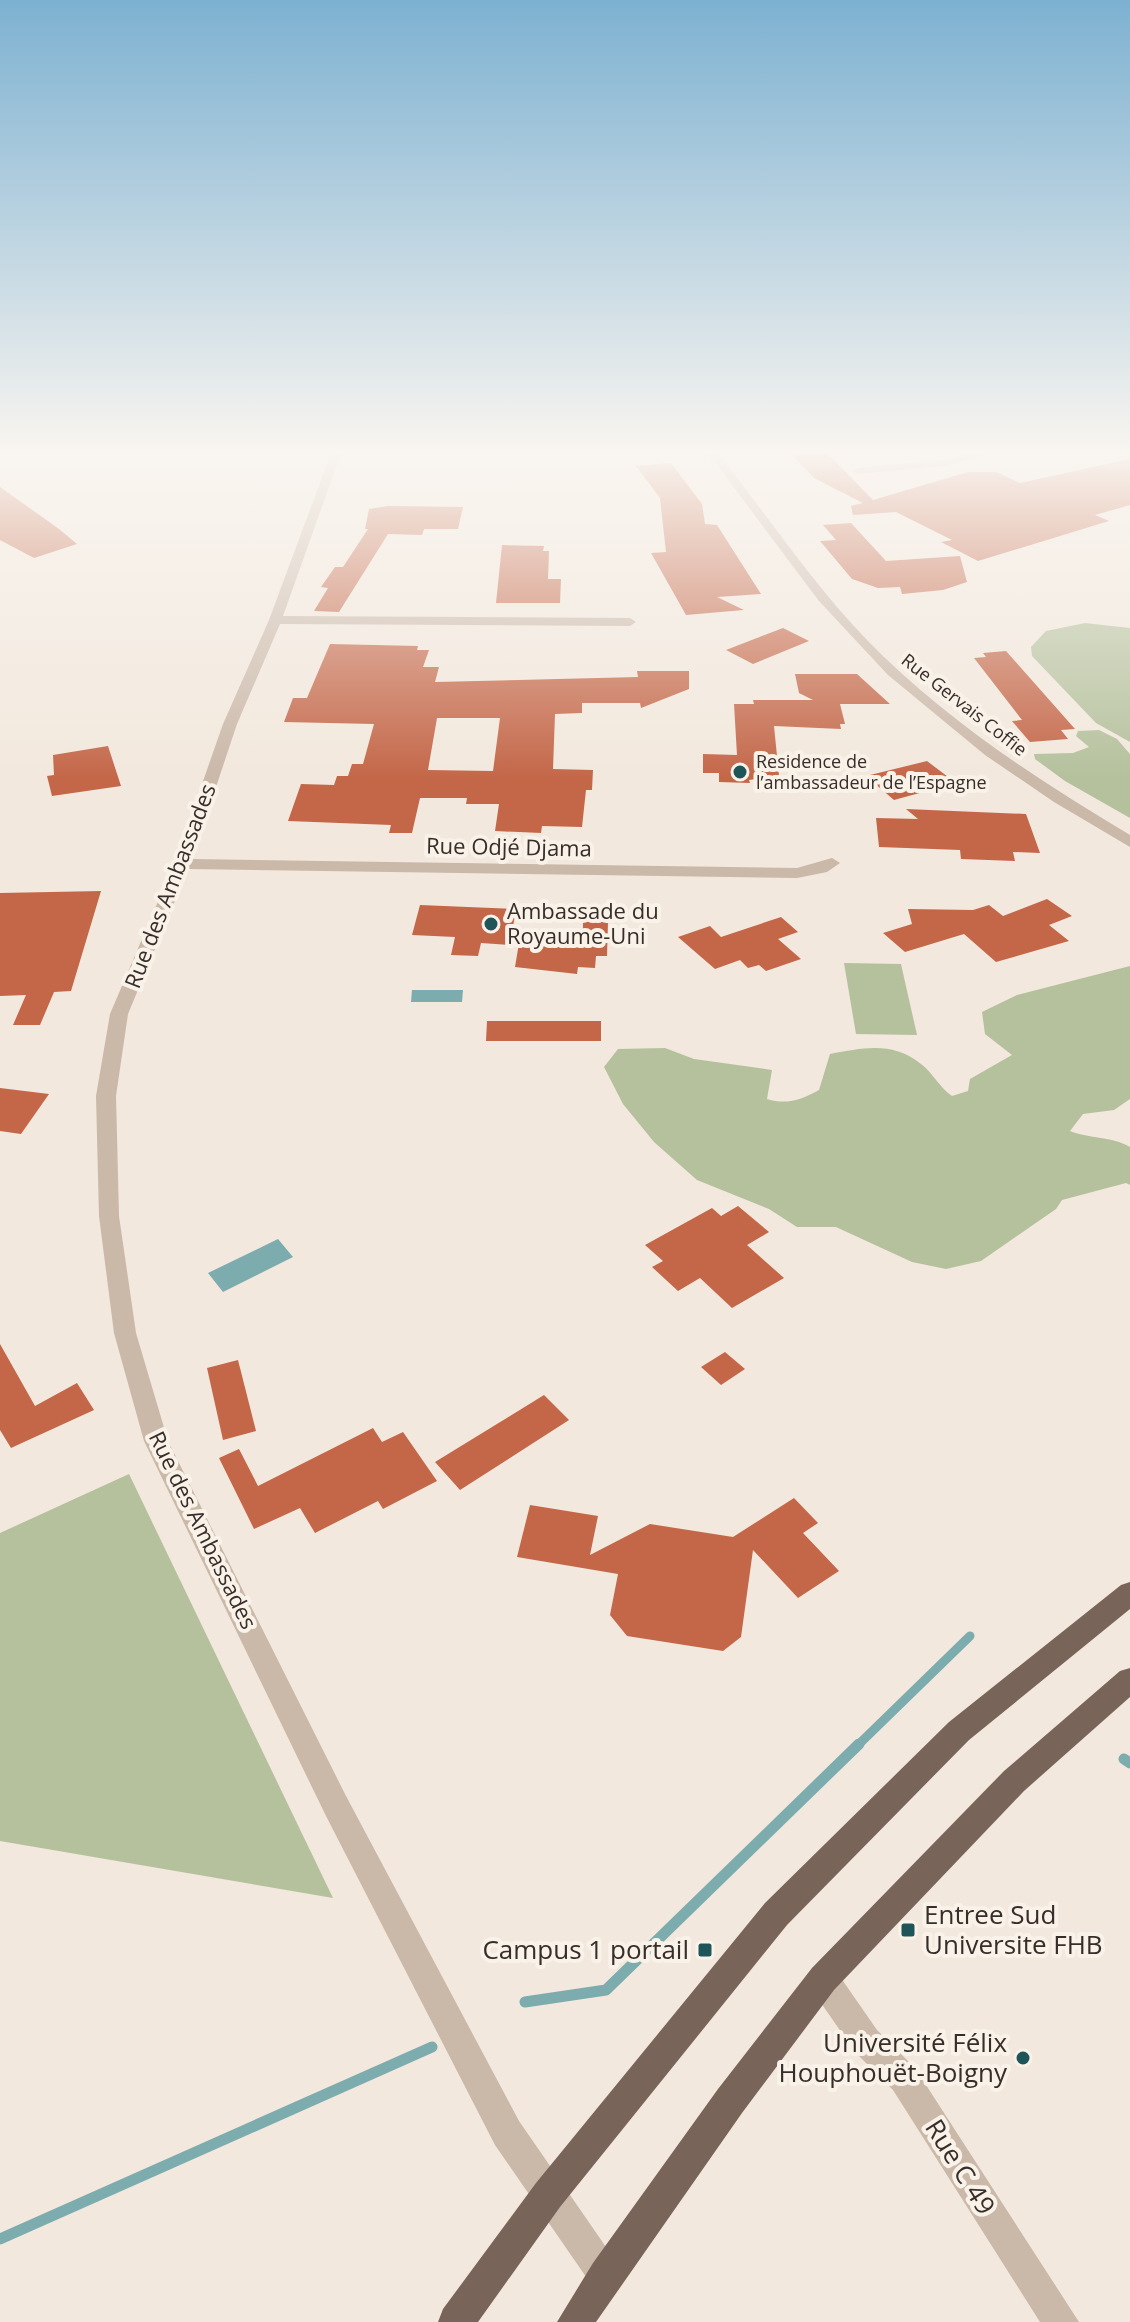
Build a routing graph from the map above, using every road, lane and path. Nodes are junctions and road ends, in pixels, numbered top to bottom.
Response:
1 (296, 561) edge
2 (796, 561) edge
3 (275, 620) junction
4 (630, 622) dead end
5 (1130, 842) edge
6 (832, 863) dead end
7 (182, 864) junction
8 (1130, 1593) edge
9 (1130, 1680) edge
10 (823, 1979) junction
11 (548, 2195) junction
12 (605, 2275) junction
13 (456, 2322) edge
14 (575, 2322) edge
15 (1061, 2322) edge

1 - 3 street, Rue des Ambassades
2 - 5 street, Rue Gervais Coffie
3 - 4 street
3 - 7 street, Rue des Ambassades
6 - 7 street, Rue Odjé Djama
7 - 11 street, Rue des Ambassades
8 - 11 main road
9 - 10 main road
10 - 12 main road
10 - 15 street, Rue C 49
11 - 12 street, Rue des Ambassades
11 - 13 main road
12 - 14 main road

